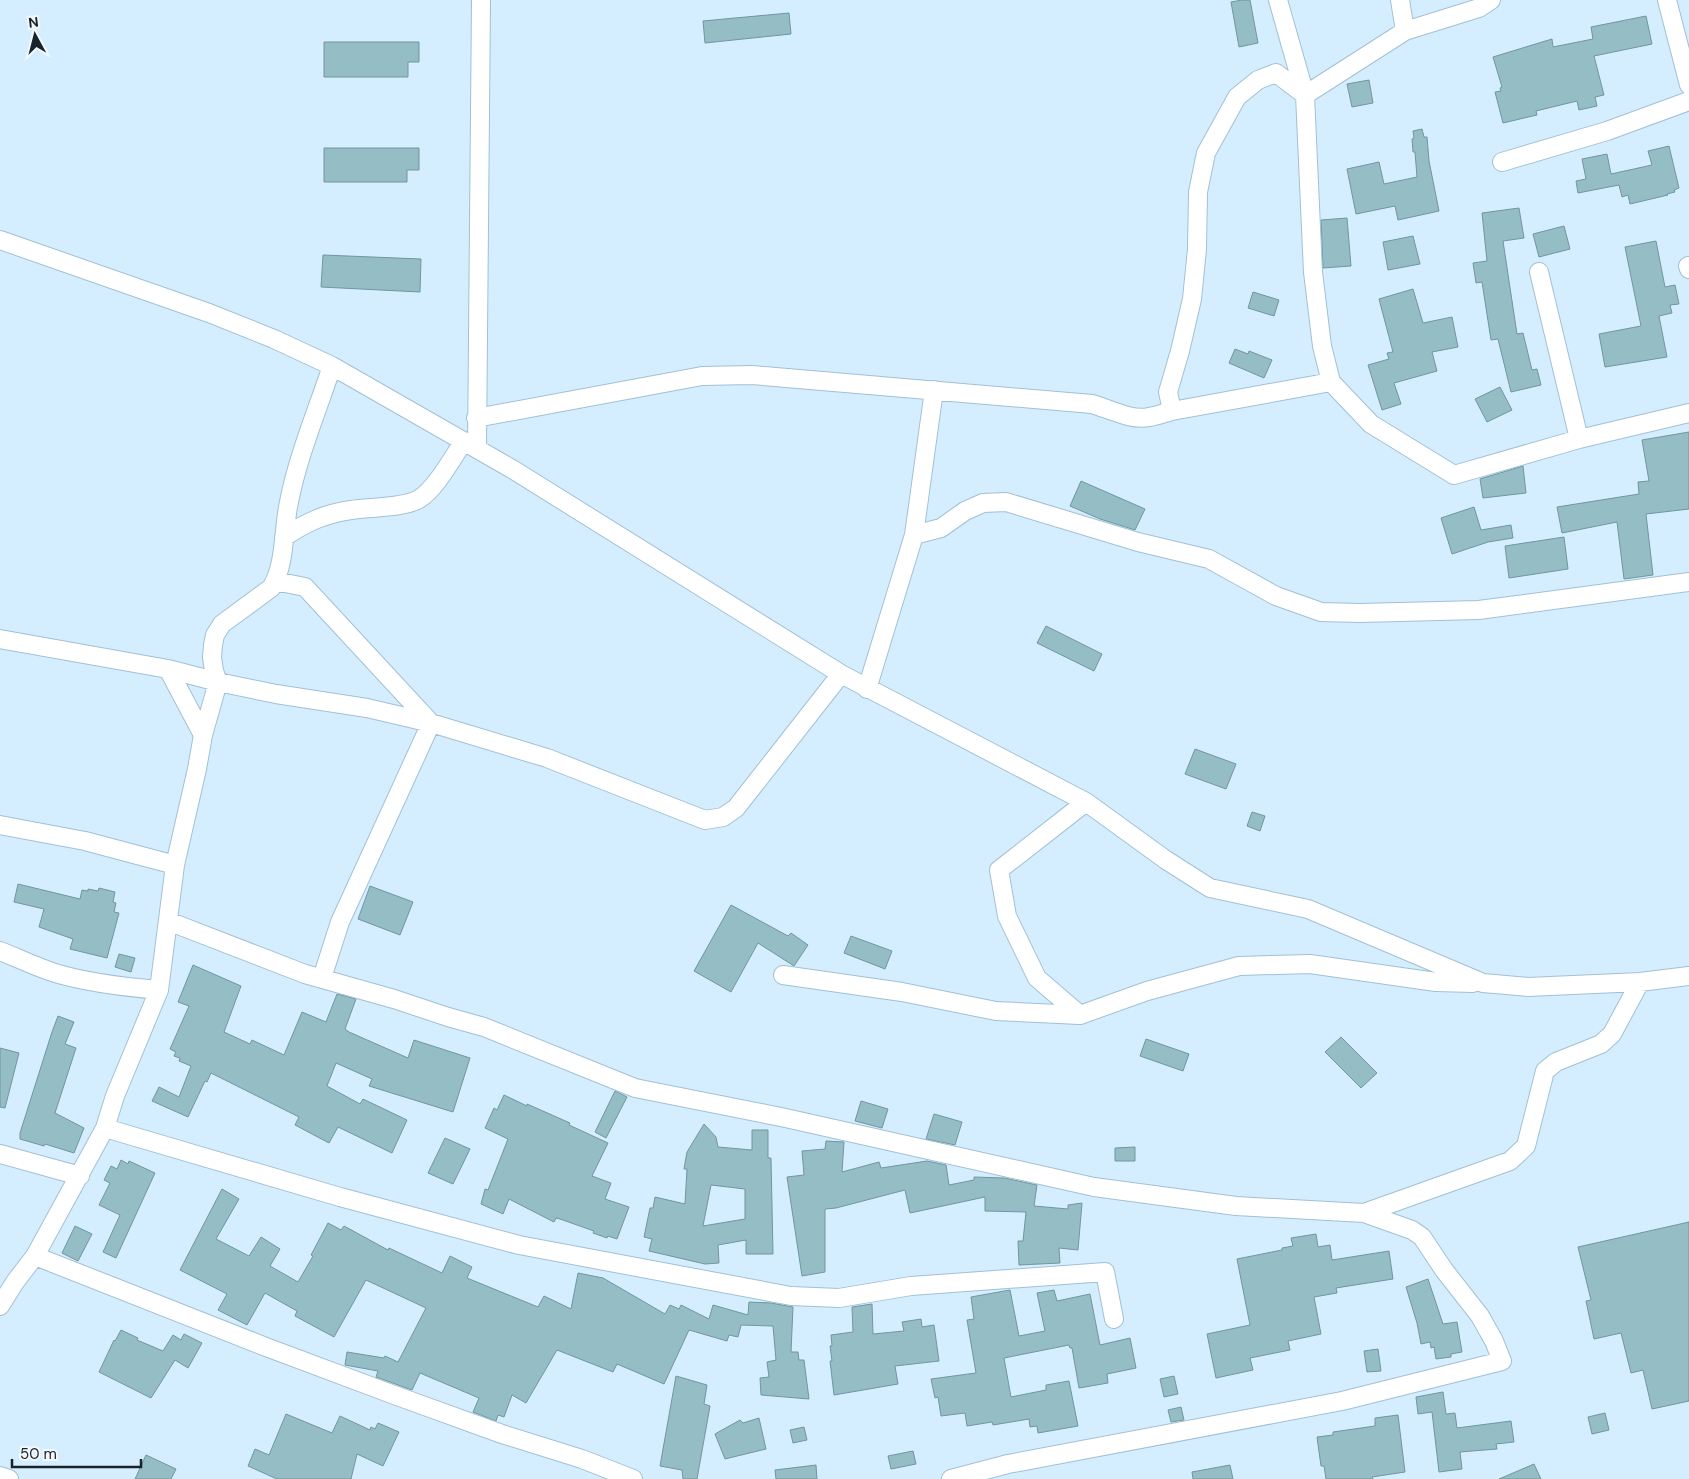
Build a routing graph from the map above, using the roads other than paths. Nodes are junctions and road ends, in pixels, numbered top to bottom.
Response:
1 (481, 0) edge
2 (1278, 0) edge
3 (1400, 0) edge
4 (1491, 0) edge
5 (1667, 0) edge
6 (1405, 31) junction
7 (1689, 85) edge
8 (1305, 95) junction
9 (1689, 101) edge
10 (1502, 162) dead end
11 (0, 240) edge
12 (1539, 272) dead end
13 (332, 366) junction
14 (1331, 382) junction
15 (934, 390) junction
16 (1172, 411) junction
17 (1689, 413) edge
18 (476, 418) junction
19 (1579, 438) junction
20 (471, 445) junction
21 (914, 535) junction
22 (284, 536) junction
23 (275, 581) junction
24 (1689, 582) edge
25 (0, 639) edge
26 (168, 669) junction
27 (841, 674) junction
28 (218, 682) junction
29 (867, 689) junction
30 (431, 723) junction
31 (203, 735) junction
32 (1086, 802) junction
33 (0, 825) edge
34 (175, 865) junction
35 (168, 921) junction
36 (0, 951) edge
37 (783, 975) dead end
38 (1689, 976) edge
39 (322, 978) junction
40 (1640, 982) junction
41 (1483, 983) junction
42 (158, 990) junction
43 (1080, 1015) junction
44 (105, 1128) junction
45 (0, 1154) edge
46 (80, 1176) junction
47 (1364, 1213) junction
48 (35, 1256) junction
49 (0, 1306) edge
50 (1114, 1319) dead end
51 (0, 1476) edge
52 (9, 1479) edge
53 (633, 1479) edge
54 (951, 1479) edge

1 - 18 street
2 - 8 street
3 - 6 street
4 - 6 street
5 - 7 street
6 - 8 street
8 - 14 street
8 - 16 street
9 - 10 street
11 - 13 street
12 - 19 street
13 - 20 street
13 - 22 street
14 - 16 street
14 - 19 street
15 - 16 street
15 - 18 street
15 - 21 street
17 - 19 street
18 - 20 street
20 - 22 street
20 - 27 street
21 - 24 street
21 - 29 street
22 - 23 street
23 - 28 street
23 - 30 street
25 - 26 street
26 - 28 street
26 - 31 street
27 - 29 street
27 - 30 street
28 - 30 street
28 - 31 street
29 - 32 street
30 - 39 street
31 - 34 street
32 - 41 street
32 - 43 street
33 - 34 street
34 - 35 street
35 - 39 street
35 - 42 street
36 - 42 street
37 - 43 street
38 - 40 street
39 - 47 street
40 - 41 street
40 - 47 street
41 - 43 street
42 - 44 street
44 - 46 street
44 - 50 street
45 - 46 street
46 - 48 street
47 - 54 street
48 - 49 street
48 - 53 street
51 - 52 street

